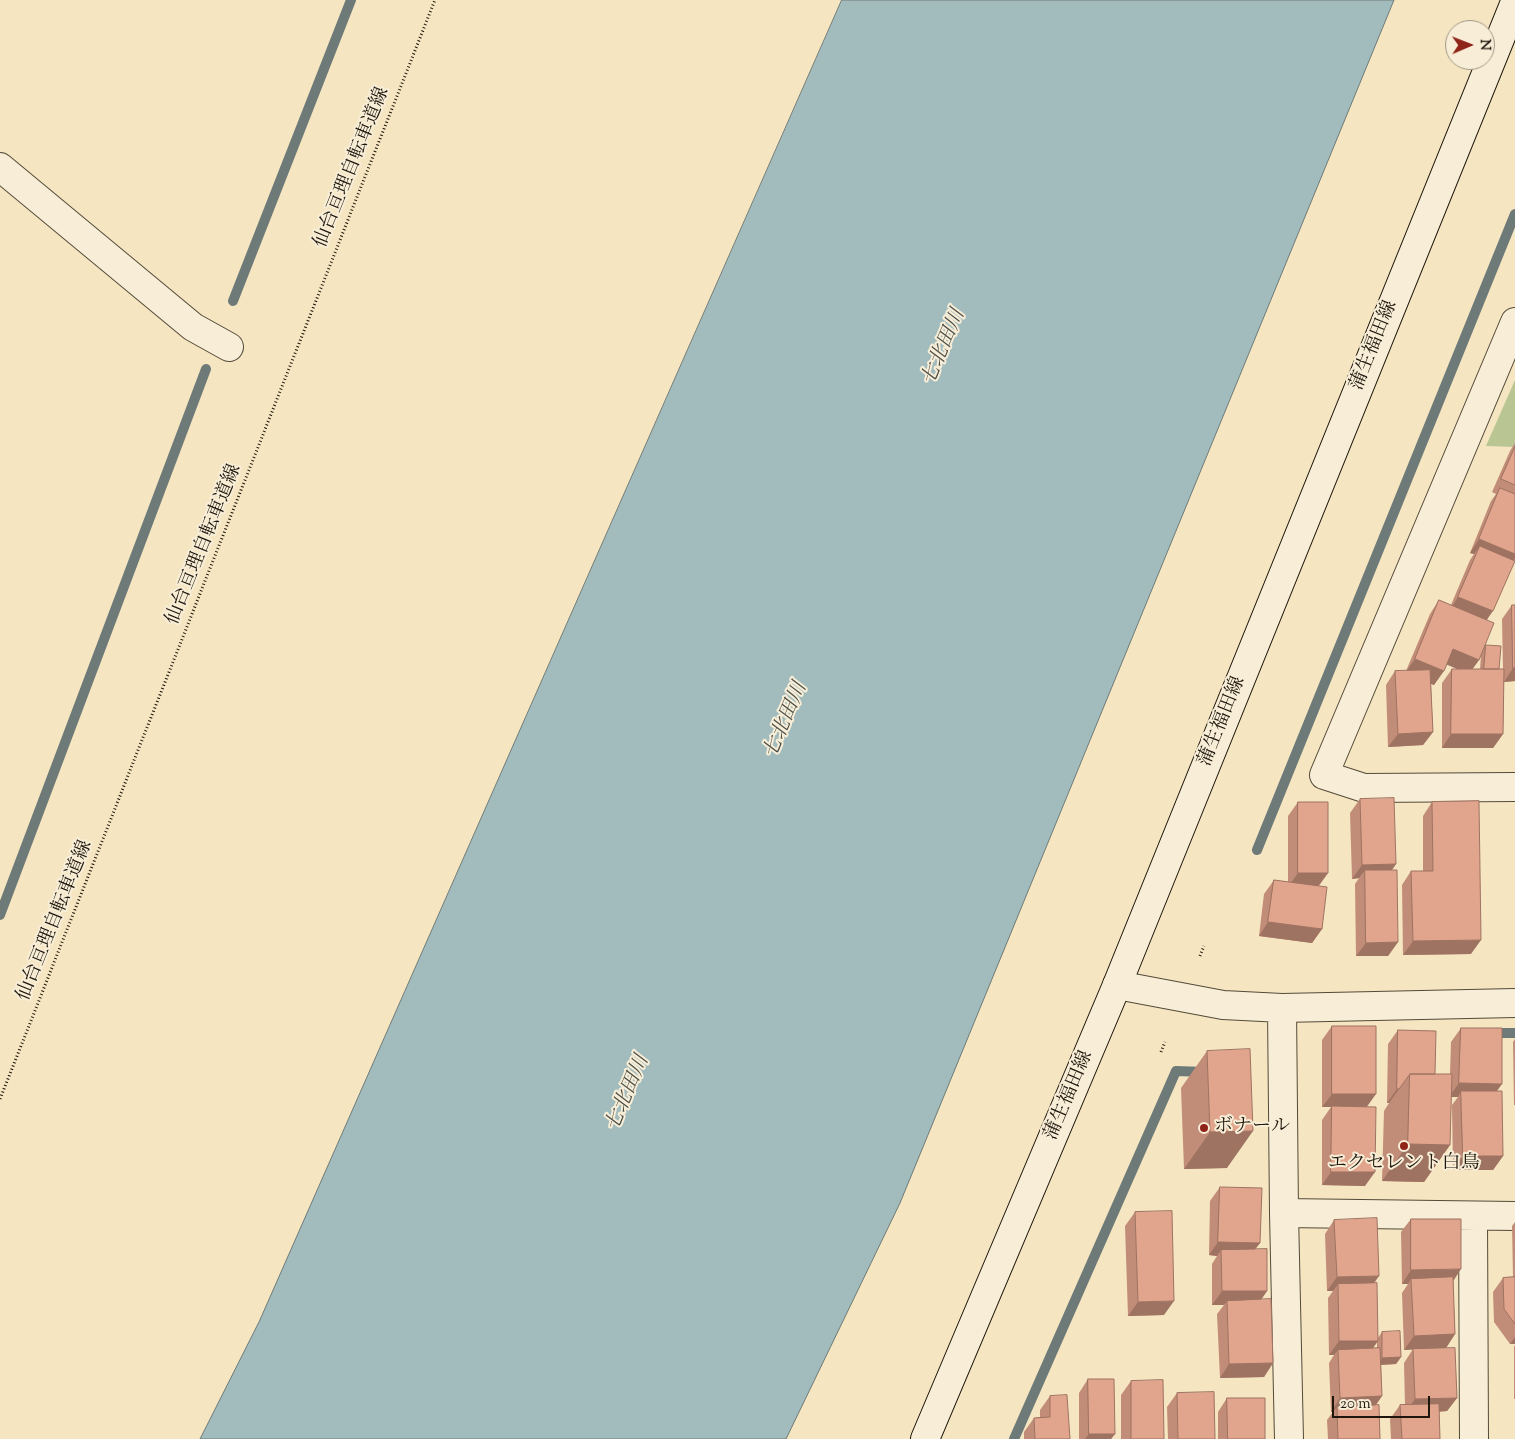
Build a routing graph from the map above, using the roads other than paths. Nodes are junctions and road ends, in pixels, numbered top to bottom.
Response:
1 (1515, 2) edge
2 (0, 167) edge
3 (1515, 322) edge
4 (229, 346) dead end
5 (1515, 787) edge
6 (1117, 985) junction
7 (1515, 1003) edge
8 (1282, 1008) junction
9 (1284, 1213) junction
10 (1515, 1216) edge
11 (1473, 1217) junction
12 (925, 1439) edge
13 (1289, 1439) edge
14 (1474, 1439) edge

1 - 6 street, 蒲生福田線
2 - 4 street
3 - 5 street
6 - 8 street
6 - 12 street, 蒲生福田線
7 - 8 street
8 - 9 street
9 - 11 street
9 - 13 street
10 - 11 street
11 - 14 street

